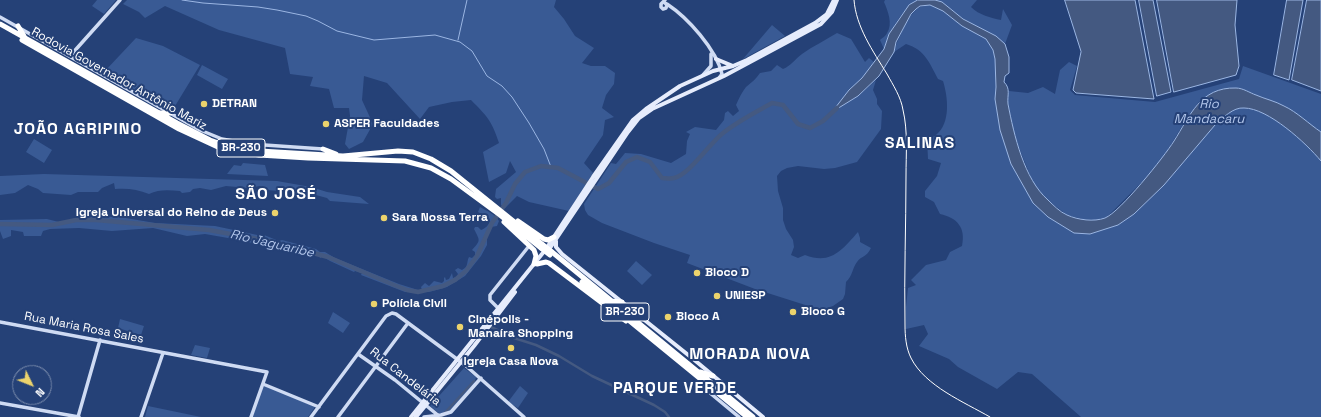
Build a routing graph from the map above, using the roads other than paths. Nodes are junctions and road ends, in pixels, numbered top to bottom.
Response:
1 (120, 0) edge
2 (834, 0) edge
3 (837, 0) edge
4 (665, 4) edge
5 (0, 17) edge
6 (0, 24) edge
7 (18, 26) junction
8 (0, 28) edge
9 (26, 38) junction
10 (711, 53) junction
11 (70, 56) junction
12 (716, 59) junction
13 (733, 66) junction
14 (720, 69) junction
15 (702, 76) junction
16 (718, 78) junction
17 (680, 86) junction
18 (683, 95) junction
19 (160, 113) junction
20 (170, 113) junction
21 (176, 116) junction
22 (177, 123) junction
23 (201, 140) junction
24 (203, 146) dead end
25 (220, 148) junction
26 (323, 149) joint
27 (213, 150) dead end
28 (353, 155) junction
29 (595, 178) junction
30 (492, 206) junction
31 (501, 213) junction
32 (555, 239) junction
33 (529, 246) junction
34 (547, 250) junction
35 (535, 264) junction
36 (611, 301) junction
37 (622, 302) junction
38 (498, 308) junction
39 (0, 322) edge
40 (408, 323) junction
41 (650, 338) junction
42 (100, 340) junction
43 (163, 353) junction
44 (358, 354) junction
45 (459, 360) junction
46 (376, 366) junction
47 (695, 372) junction
48 (713, 376) junction
49 (481, 378) junction
50 (263, 384) junction
51 (0, 403) edge
52 (424, 403) junction
53 (319, 407) junction
54 (441, 415) junction
55 (78, 417) edge
56 (141, 417) edge
57 (251, 417) edge
58 (311, 417) edge
59 (338, 417) edge
60 (411, 417) edge
61 (416, 417) edge
62 (424, 417) edge
63 (524, 417) edge
64 (739, 417) edge
65 (747, 417) edge
66 (753, 417) edge
67 (762, 417) edge

1 - 11 main road
2 - 13 main road
3 - 16 main road
4 - 10 main road
5 - 7 main road
6 - 9 highway, Rodovia Governador Antônio Mariz / BR-230
7 - 9 highway
7 - 11 main road
8 - 23 highway, Rodovia Governador Antônio Mariz / BR-230
9 - 19 highway, Rodovia Governador Antônio Mariz / BR-230
10 - 12 main road
10 - 15 main road
11 - 20 main road
12 - 13 main road
12 - 14 main road
13 - 14 main road
14 - 15 main road
14 - 16 main road
15 - 17 main road
16 - 18 main road
17 - 18 main road
17 - 29 main road
18 - 29 main road
19 - 20 highway
19 - 22 highway, Rodovia Governador Antônio Mariz / BR-230
20 - 21 main road
21 - 22 highway
21 - 26 main road
22 - 28 highway, Rodovia Governador Antônio Mariz / BR-230
23 - 24 highway
23 - 25 highway, Rodovia Governador Antônio Mariz / BR-230
25 - 27 highway
25 - 30 highway, Rodovia Governador Antônio Mariz / BR-230
26 - 28 highway
28 - 30 highway, Rodovia Governador Antônio Mariz / BR-230
29 - 32 main road
30 - 31 highway
31 - 32 highway
31 - 33 highway
31 - 34 highway, BR-230
32 - 34 main road
32 - 37 main road
33 - 35 highway
33 - 38 main road
34 - 35 main road
34 - 36 highway, BR-230
34 - 41 highway, BR-230
35 - 38 main road
35 - 41 highway
35 - 45 main road
36 - 37 highway
36 - 47 highway, BR-230
37 - 48 main road
38 - 45 main road
39 - 42 main road, Rua Maria Rosa Sales
40 - 44 main road
40 - 45 main road
40 - 46 main road
41 - 47 highway, BR-230
42 - 43 main road, Rua Maria Rosa Sales
42 - 55 main road
43 - 50 main road, Rua Maria Rosa Sales
43 - 56 main road
44 - 46 main road, Rua Candelária
44 - 53 main road
45 - 49 main road
45 - 52 main road
46 - 52 main road, Rua Candelária
46 - 59 main road
47 - 48 highway
47 - 64 main road
47 - 65 highway, BR-230
47 - 66 highway, BR-230
48 - 67 main road
49 - 54 main road
49 - 63 main road
50 - 53 main road
50 - 57 main road
51 - 55 main road
52 - 54 main road, Rua Candelária
52 - 60 main road
52 - 61 main road
53 - 58 main road
54 - 62 main road

